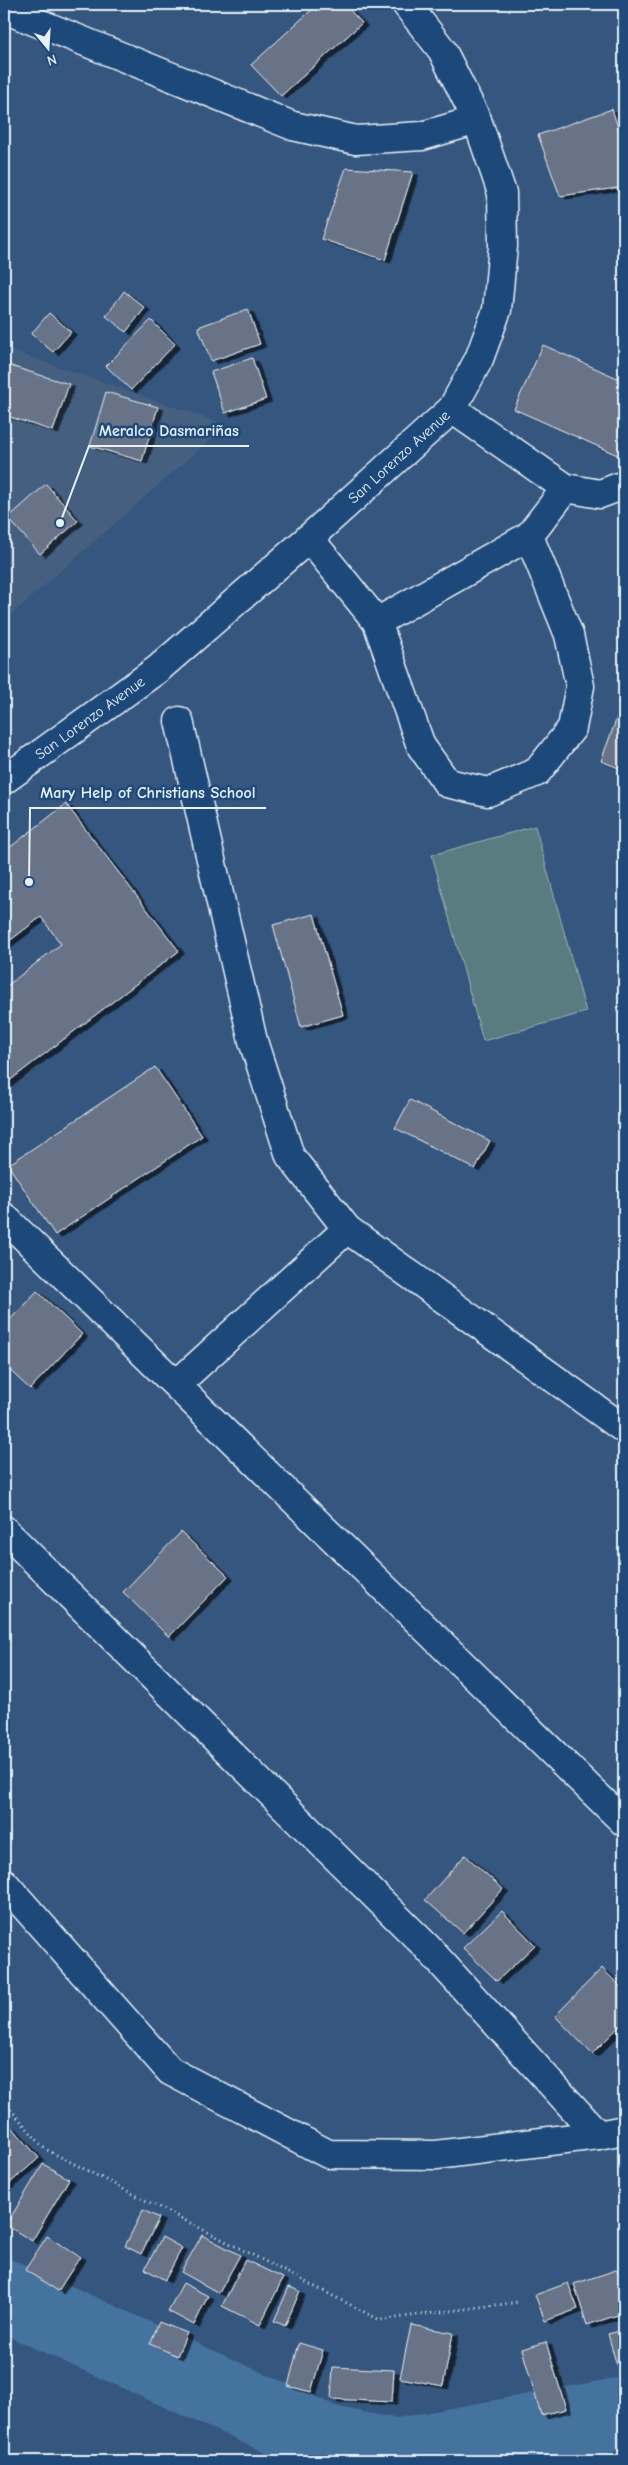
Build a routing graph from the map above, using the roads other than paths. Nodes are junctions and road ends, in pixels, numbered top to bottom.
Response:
1 (406, 4) edge
2 (4, 9) edge
3 (476, 120) junction
4 (452, 409) junction
5 (624, 485) edge
6 (566, 488) junction
7 (529, 536) junction
8 (309, 538) junction
9 (377, 622) junction
10 (179, 721) dead end
11 (4, 780) edge
12 (4, 1217) edge
13 (347, 1229) junction
14 (177, 1384) junction
15 (624, 1429) edge
16 (4, 1530) edge
17 (624, 1822) edge
18 (4, 1883) edge
19 (611, 2133) edge

1 - 3 street, San Lorenzo Avenue
2 - 3 street
3 - 4 street, San Lorenzo Avenue
4 - 6 street
4 - 8 street, San Lorenzo Avenue
5 - 6 street
6 - 7 street
7 - 9 street
7 - 9 street
8 - 9 street
8 - 11 street, San Lorenzo Avenue
10 - 13 street
12 - 14 street
13 - 14 street
13 - 15 street
14 - 17 street
16 - 19 street
18 - 19 street

